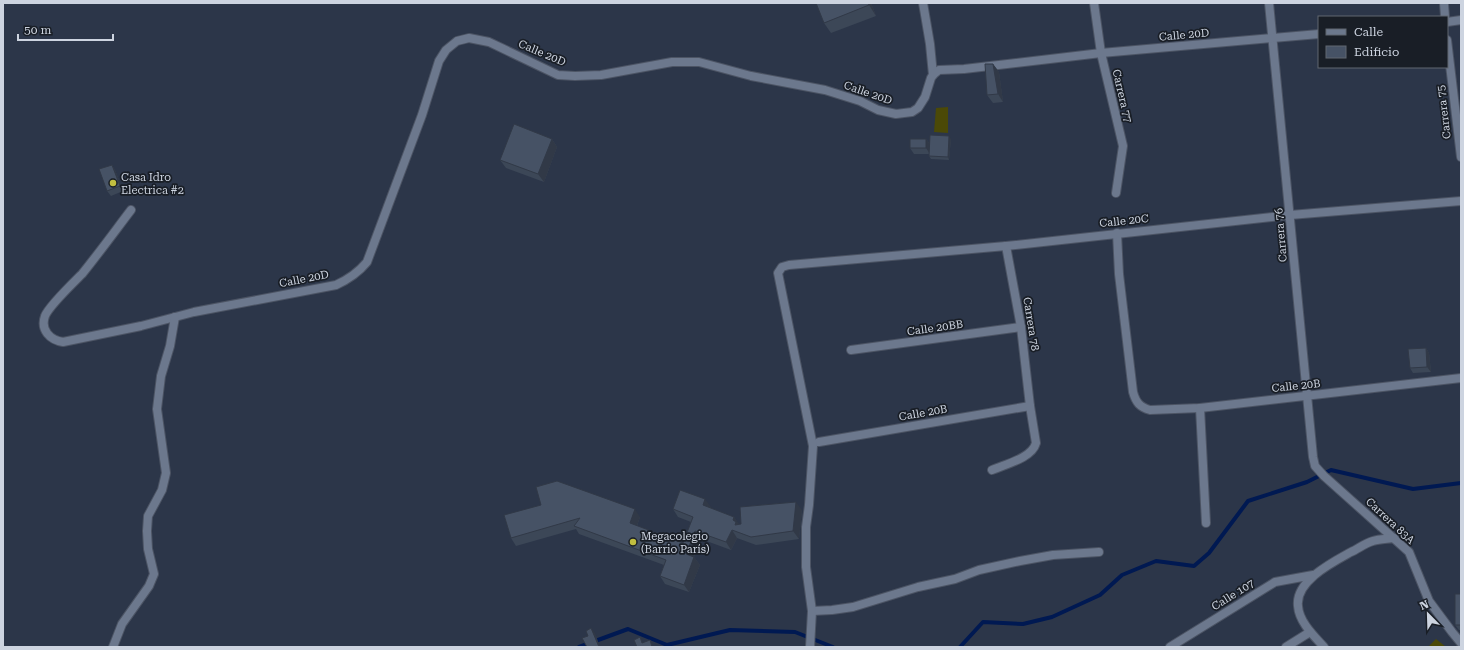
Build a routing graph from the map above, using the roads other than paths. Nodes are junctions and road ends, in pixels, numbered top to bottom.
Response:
1 (923, 3) edge
2 (1094, 3) edge
3 (1269, 3) edge
4 (1444, 3) edge
5 (1445, 16) edge
6 (1461, 20) edge
7 (1448, 22) edge
8 (1318, 34) edge
9 (1272, 38) junction
10 (1448, 48) edge
11 (1101, 53) junction
12 (933, 75) junction
13 (1461, 157) edge
14 (1116, 193) dead end
15 (1461, 201) edge
16 (131, 210) dead end
17 (1290, 215) junction
18 (1117, 233) junction
19 (1006, 246) junction
20 (175, 317) junction
21 (1021, 327) junction
22 (851, 350) dead end
23 (1461, 378) edge
24 (1306, 396) junction
25 (1030, 406) junction
26 (1200, 408) junction
27 (819, 442) dead end
28 (1315, 466) joint
29 (992, 470) dead end
30 (1206, 523) dead end
31 (1394, 538) junction
32 (1099, 552) dead end
33 (1313, 576) junction
34 (812, 611) junction
35 (1310, 632) junction
36 (1461, 643) edge
37 (113, 647) edge
38 (810, 647) edge
39 (1170, 647) edge
40 (1286, 647) edge
41 (1324, 647) edge

1 - 12 street
2 - 11 street, Carrera 77
3 - 9 street, Carrera 76
4 - 5 street
6 - 7 street
8 - 9 street, Calle 20D
9 - 11 street, Calle 20D
9 - 17 street, Carrera 76
10 - 13 street, Carrera 75
11 - 12 street, Calle 20D
11 - 14 street, Carrera 77
12 - 20 street, Calle 20D
15 - 17 street, Calle 20C
16 - 20 street, Calle 20D
17 - 18 street, Calle 20C
17 - 24 street, Carrera 76
18 - 19 street, Calle 20C
18 - 26 street, Calle 20B
19 - 21 street, Carrera 78
19 - 34 street, Calle 20C
20 - 37 street
21 - 22 street, Calle 20BB
21 - 25 street, Carrera 78
23 - 24 street, Calle 20B
24 - 26 street, Calle 20B
24 - 28 street, Carrera 76
25 - 27 street, Calle 20B
25 - 29 street, Carrera 78
26 - 30 street
28 - 31 street, Carrera 83A
31 - 33 street, Calle 107
31 - 36 street, Carrera 83A
32 - 34 street
33 - 35 street, Calle 107
33 - 39 street, Calle 107
34 - 38 street
35 - 40 street
35 - 41 street

